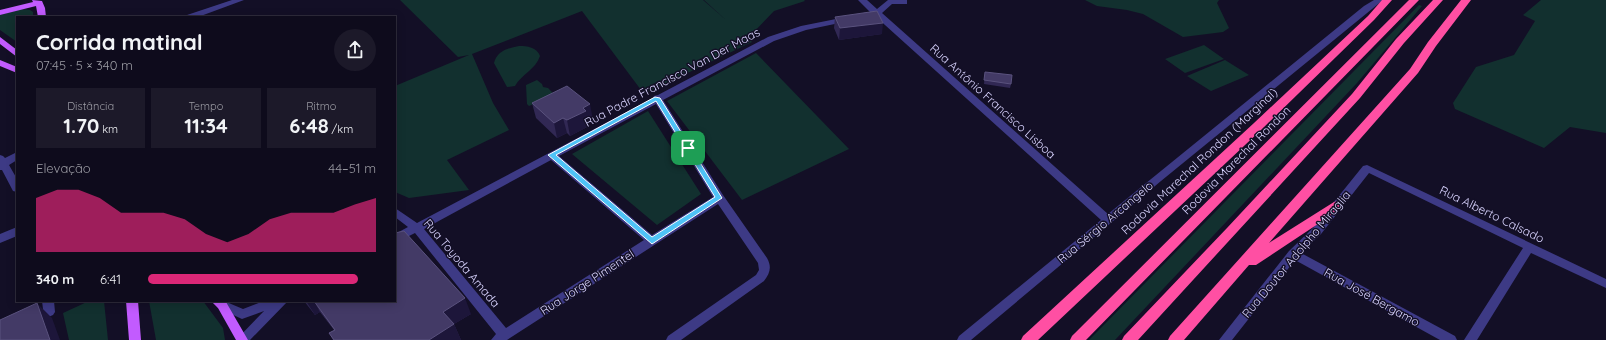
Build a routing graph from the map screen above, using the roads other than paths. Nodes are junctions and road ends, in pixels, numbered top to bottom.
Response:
1 (240, 0) edge
2 (862, 0) edge
3 (1379, 0) edge
4 (1387, 0) edge
5 (1414, 0) edge
6 (1438, 0) edge
7 (1466, 0) edge
8 (37, 1) edge
9 (892, 1) edge
10 (904, 2) dead end
11 (2, 12) edge
12 (877, 13) junction
13 (42, 16) edge
14 (193, 16) edge
15 (0, 40) edge
16 (16, 53) edge
17 (0, 63) edge
18 (16, 70) edge
19 (657, 98) junction
20 (551, 155) junction
21 (16, 156) edge
22 (1, 164) edge
23 (1367, 168) joint
24 (16, 186) edge
25 (719, 198) junction
26 (1338, 205) junction
27 (396, 213) edge
28 (1108, 220) junction
29 (417, 228) junction
30 (16, 231) edge
31 (396, 238) edge
32 (0, 239) edge
33 (652, 241) junction
34 (1530, 246) junction
35 (1293, 254) junction
36 (1238, 269) junction
37 (1606, 284) edge
38 (132, 302) edge
39 (274, 302) edge
40 (281, 302) edge
41 (220, 303) edge
42 (48, 306) edge
43 (21, 325) edge
44 (500, 338) edge
45 (134, 339) edge
46 (242, 340) edge
47 (672, 340) edge
48 (964, 340) edge
49 (1028, 340) edge
50 (1077, 340) edge
51 (1129, 340) edge
52 (1175, 340) edge
53 (1225, 340) edge
54 (1451, 340) edge
55 (1470, 340) edge

1 - 14 street
2 - 12 street, Rua Antônio Francisco Lisboa
3 - 28 street, Rua Sérgio Arcangelo
4 - 49 highway, Rodovia Marechal Rondon (Marginal)
5 - 50 highway, Rodovia Marechal Rondon
6 - 51 highway
7 - 36 highway
8 - 11 main road
8 - 13 main road
9 - 10 street
9 - 12 street
12 - 19 street, Rua Padre Francisco Van Der Maas
12 - 28 street, Rua Antônio Francisco Lisboa
15 - 16 main road
17 - 18 main road
19 - 20 street, Rua Padre Francisco Van Der Maas
19 - 25 street
20 - 29 street
20 - 33 street
21 - 22 street
22 - 24 street
23 - 26 street, Rua Doutor Adolpho Miraglia
23 - 34 street, Rua Alberto Calsado
25 - 33 street, Rua Jorge Pimentel
25 - 47 street
26 - 35 street, Rua Doutor Adolpho Miraglia
26 - 36 highway
27 - 29 street, Rua Toyoda Amada
28 - 48 street, Rua Sérgio Arcangelo
29 - 31 street
29 - 44 street, Rua Toyoda Amada
30 - 32 street
33 - 44 street, Rua Jorge Pimentel
34 - 37 street, Rua Alberto Calsado
34 - 55 street
35 - 53 street, Rua Doutor Adolpho Miraglia
35 - 54 street, Rua José Bergamo
36 - 52 highway
38 - 45 main road
39 - 41 street
40 - 46 street
41 - 46 main road
42 - 43 street

